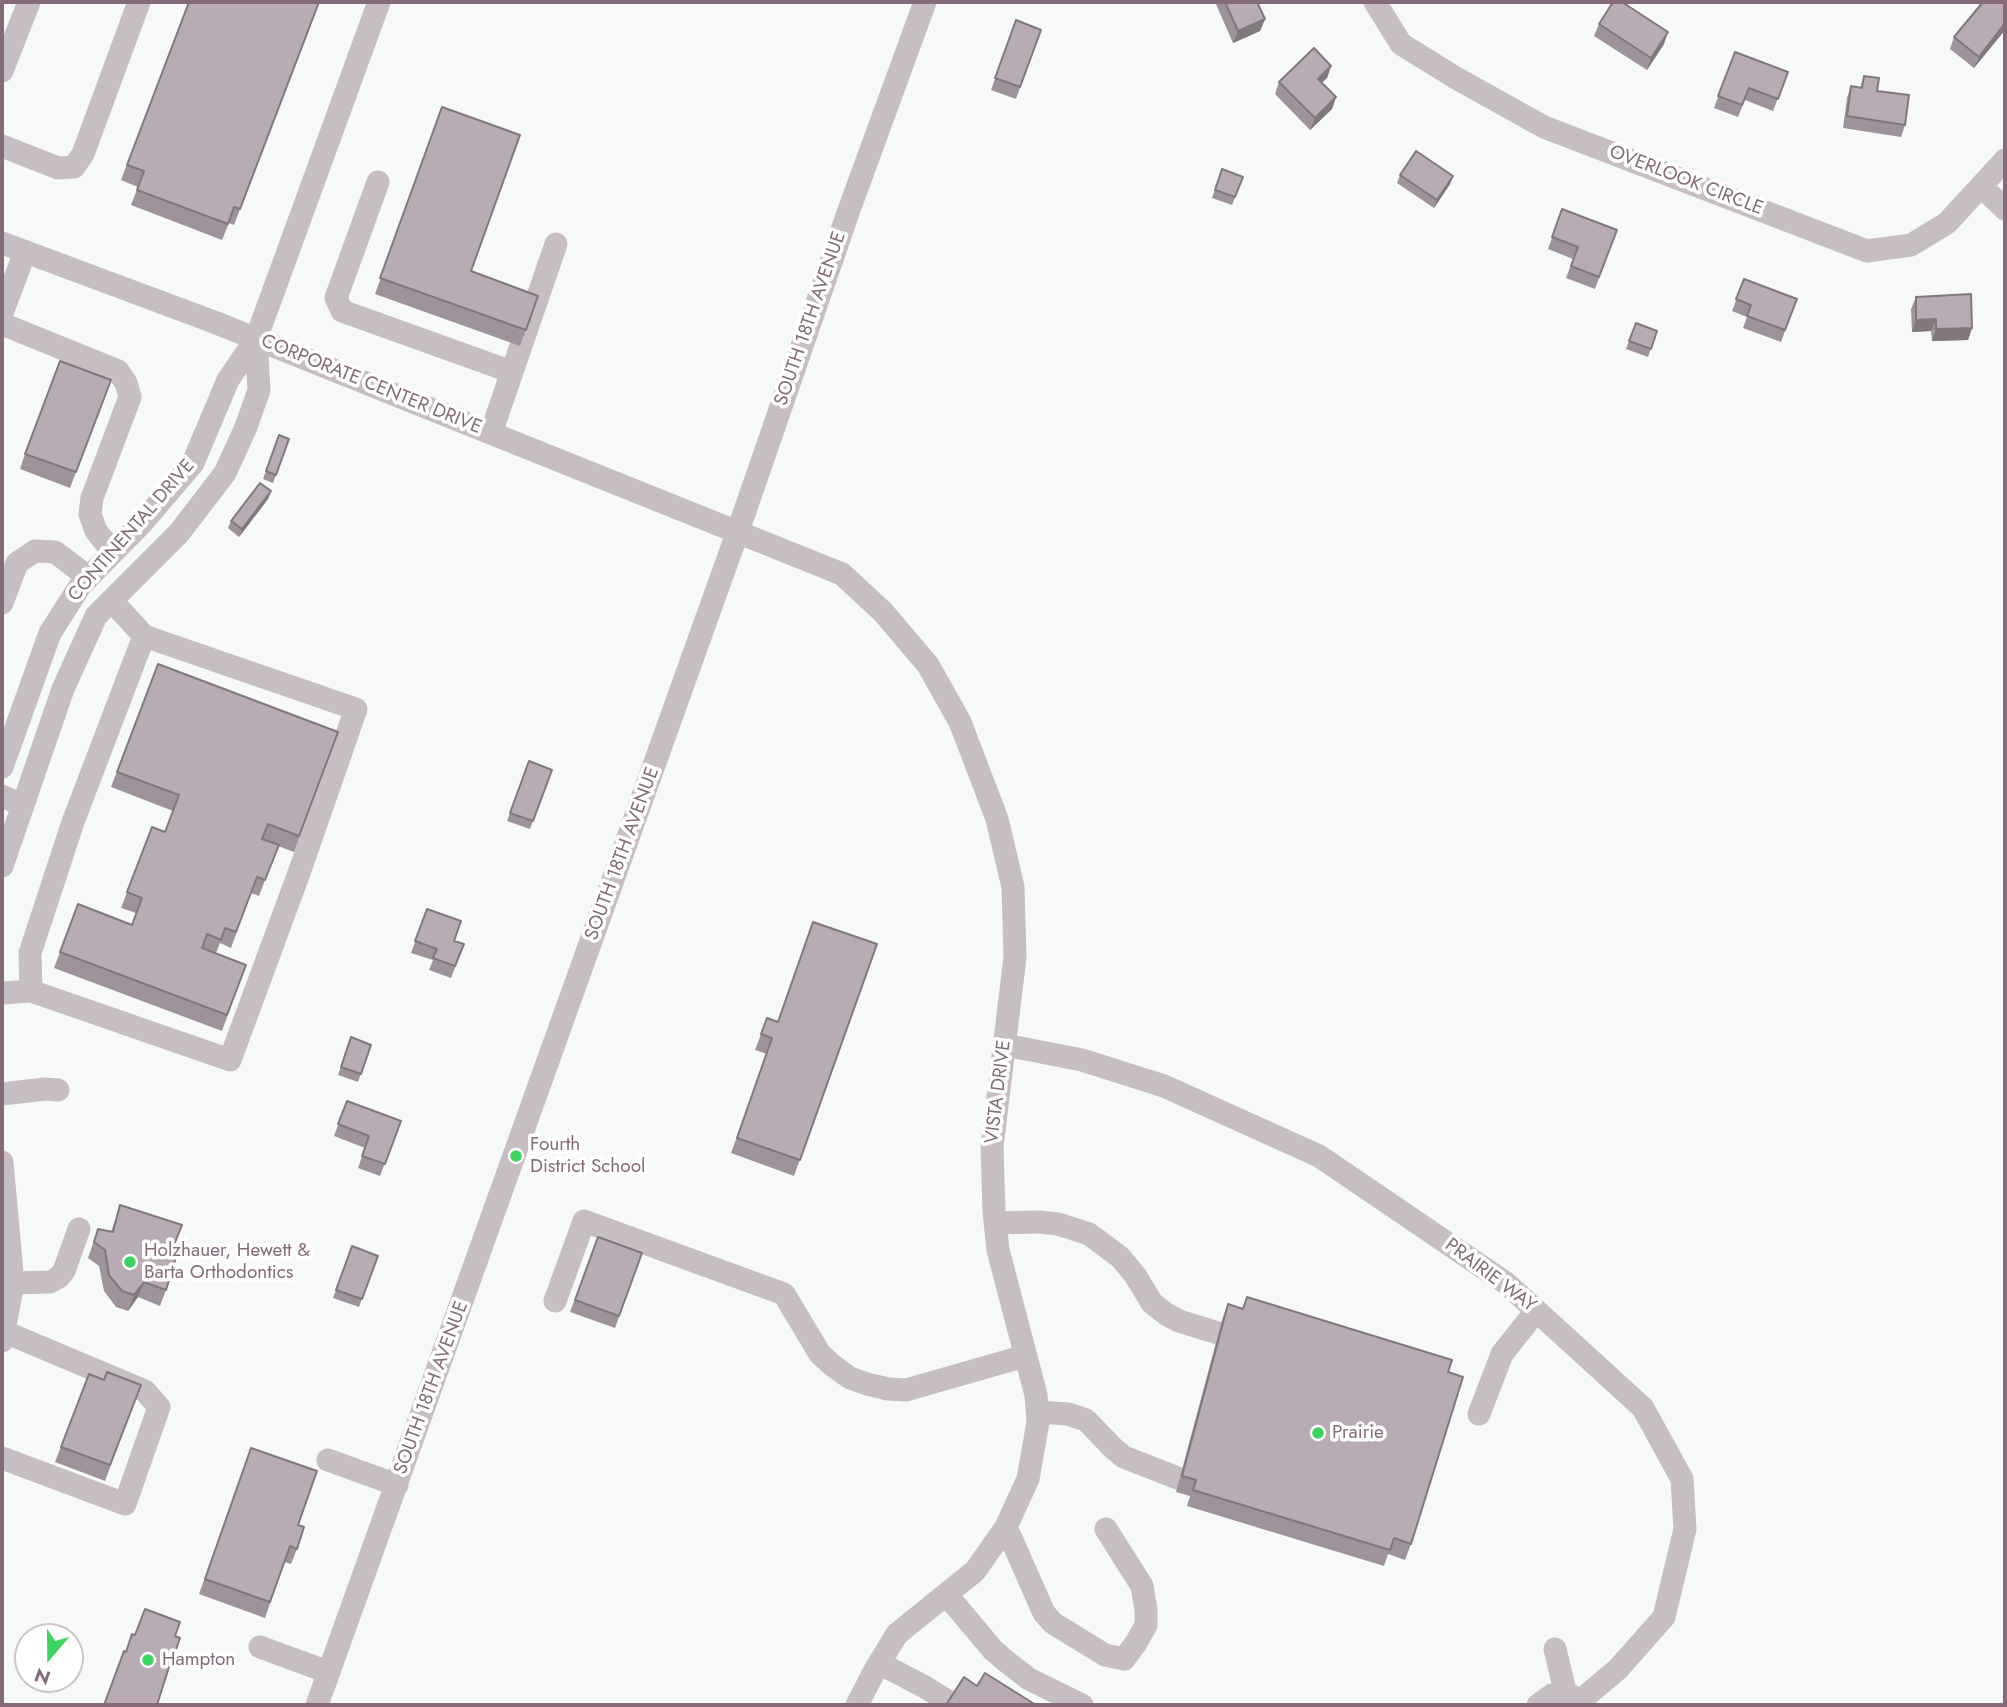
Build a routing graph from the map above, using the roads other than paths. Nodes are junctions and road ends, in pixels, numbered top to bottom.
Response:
1 (29, 2) edge
2 (139, 2) edge
3 (379, 2) edge
4 (925, 2) edge
5 (1375, 2) edge
6 (2, 71) edge
7 (2, 146) edge
8 (2005, 160) edge
9 (378, 183) dead end
10 (1981, 186) junction
11 (2005, 209) edge
12 (2, 243) edge
13 (556, 244) dead end
14 (24, 252) junction
15 (2, 313) edge
16 (2, 324) edge
17 (256, 339) junction
18 (512, 372) junction
19 (491, 433) junction
20 (738, 531) junction
21 (113, 552) junction
22 (88, 577) junction
23 (112, 601) junction
24 (2, 603) edge
25 (144, 636) junction
26 (2, 767) edge
27 (12, 800) edge
28 (2, 866) edge
29 (31, 991) junction
30 (2, 993) edge
31 (1005, 1045) junction
32 (58, 1090) dead end
33 (2, 1094) edge
34 (2, 1162) edge
35 (995, 1223) junction
36 (79, 1229) dead end
37 (13, 1283) junction
38 (555, 1301) dead end
39 (1536, 1311) junction
40 (1218, 1333) edge
41 (3, 1336) edge
42 (1025, 1356) junction
43 (1038, 1412) junction
44 (1479, 1414) dead end
45 (2, 1458) edge
46 (328, 1460) dead end
47 (1180, 1479) edge
48 (397, 1485) junction
49 (1006, 1527) junction
50 (1106, 1529) dead end
51 (946, 1594) junction
52 (260, 1647) dead end
53 (1555, 1648) dead end
54 (879, 1663) junction
55 (328, 1672) junction
56 (1577, 1700) edge
57 (952, 1704) edge
58 (317, 1705) edge
59 (858, 1705) edge
60 (1082, 1705) edge
61 (1538, 1705) edge

1 - 6 street
2 - 7 street
3 - 17 street, CONTINENTAL DRIVE
4 - 20 street, SOUTH 18TH AVENUE
5 - 10 street, OVERLOOK CIRCLE
8 - 10 street, OVERLOOK CIRCLE
9 - 18 street
10 - 11 street
12 - 14 street, CORPORATE CENTER DRIVE
13 - 18 street
14 - 15 street
14 - 17 street, CORPORATE CENTER DRIVE
16 - 21 street
17 - 19 street, CORPORATE CENTER DRIVE
17 - 21 street, CONTINENTAL DRIVE
17 - 23 street, CONTINENTAL DRIVE
18 - 19 street
19 - 20 street, CORPORATE CENTER DRIVE
20 - 31 street, VISTA DRIVE
20 - 48 street, SOUTH 18TH AVENUE
21 - 22 street, CONTINENTAL DRIVE
22 - 24 street
22 - 26 street, CONTINENTAL DRIVE
23 - 25 street
23 - 27 street, CONTINENTAL DRIVE
25 - 29 street
25 - 29 street
27 - 28 street, CONTINENTAL DRIVE
29 - 30 street
31 - 35 street, VISTA DRIVE
31 - 39 street, PRAIRIE WAY
32 - 33 street
34 - 37 street
35 - 40 street
35 - 42 street, VISTA DRIVE
36 - 37 street
37 - 41 street
38 - 42 street
39 - 44 street
39 - 56 street, PRAIRIE WAY
41 - 45 street
42 - 43 street, VISTA DRIVE
43 - 47 street
43 - 49 street, VISTA DRIVE
46 - 48 street
48 - 55 street, SOUTH 18TH AVENUE
49 - 50 street
49 - 51 street, VISTA DRIVE
51 - 54 street, VISTA DRIVE
51 - 60 street
52 - 55 street
53 - 56 street
54 - 57 street
54 - 59 street, VISTA DRIVE
55 - 58 street, SOUTH 18TH AVENUE
56 - 61 street

